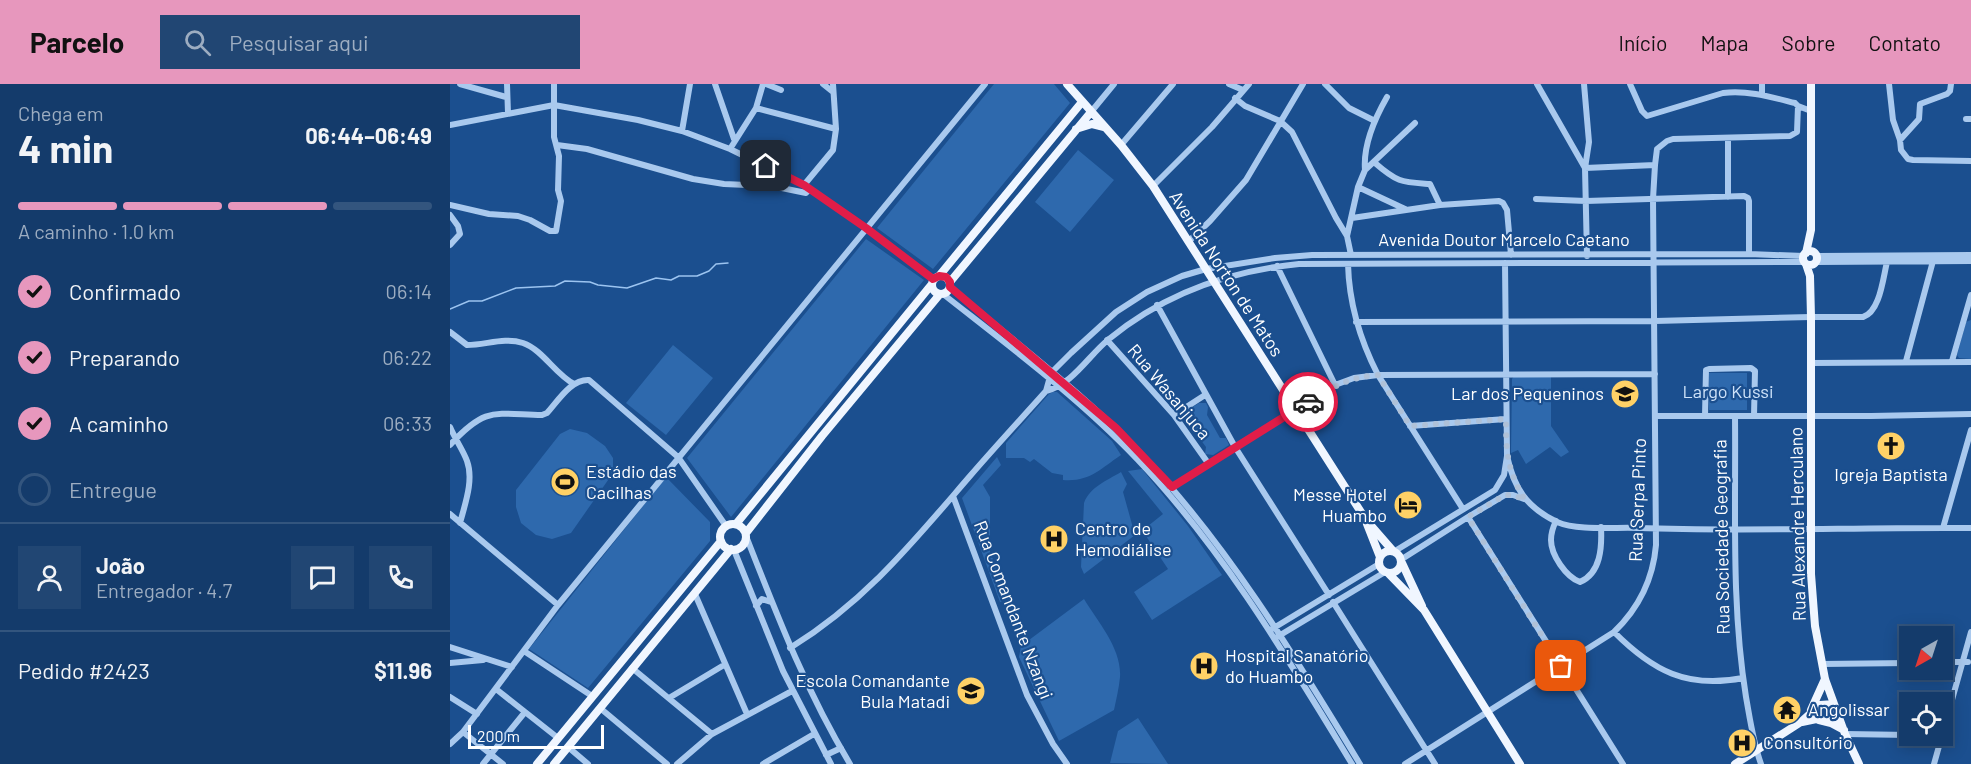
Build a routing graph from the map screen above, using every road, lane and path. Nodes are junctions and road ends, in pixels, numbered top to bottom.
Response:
1 (460, 84) edge
2 (507, 84) edge
3 (554, 84) edge
4 (690, 84) edge
5 (715, 84) edge
6 (764, 84) edge
7 (823, 84) edge
8 (833, 84) edge
9 (985, 84) edge
10 (1067, 84) edge
11 (1114, 84) edge
12 (1173, 84) edge
13 (1229, 84) edge
14 (1249, 84) edge
15 (1303, 84) edge
16 (1537, 84) edge
17 (1584, 84) edge
18 (1630, 84) edge
19 (1762, 84) edge
20 (1811, 84) edge
21 (1889, 84) edge
22 (1951, 84) edge
23 (1328, 85) edge
24 (781, 90) dead end
25 (1243, 90) junction
26 (833, 92) junction
27 (1762, 95) junction
28 (506, 97) junction
29 (1235, 98) junction
30 (1387, 98) dead end
31 (1082, 102) junction
32 (554, 105) junction
33 (1798, 106) junction
34 (756, 108) junction
35 (1811, 111) junction
36 (1091, 112) junction
37 (508, 113) junction
38 (1280, 121) junction
39 (1375, 121) junction
40 (1415, 123) dead end
41 (450, 125) edge
42 (1104, 127) junction
43 (836, 129) junction
44 (1074, 130) junction
45 (682, 131) junction
46 (734, 139) junction
47 (1728, 139) junction
48 (1900, 140) junction
49 (557, 145) junction
50 (1121, 145) junction
51 (730, 148) junction
52 (1971, 161) edge
53 (1375, 164) junction
54 (1654, 165) junction
55 (1585, 168) junction
56 (1365, 170) junction
57 (1153, 186) junction
58 (807, 187) junction
59 (1358, 187) junction
60 (1728, 197) junction
61 (1536, 199) dead end
62 (1653, 199) junction
63 (1587, 201) junction
64 (450, 205) edge
65 (1440, 205) junction
66 (1405, 210) junction
67 (450, 215) edge
68 (1352, 218) junction
69 (866, 228) junction
70 (1347, 236) junction
71 (1189, 241) junction
72 (450, 245) edge
73 (1749, 254) junction
74 (1351, 255) junction
75 (1511, 255) junction
76 (1587, 255) junction
77 (1971, 255) edge
78 (1655, 259) junction
79 (1810, 259) junction
80 (1934, 261) junction
81 (1971, 261) edge
82 (1887, 262) junction
83 (1505, 263) junction
84 (1348, 264) junction
85 (1277, 266) junction
86 (1206, 269) junction
87 (934, 280) junction
88 (1213, 280) junction
89 (950, 285) junction
90 (941, 294) junction
91 (1971, 295) edge
92 (1157, 305) junction
93 (1811, 317) junction
94 (1968, 318) edge
95 (1655, 321) junction
96 (1356, 322) junction
97 (1506, 322) junction
98 (450, 332) edge
99 (1107, 340) junction
100 (1906, 361) junction
101 (1952, 361) junction
102 (1971, 362) edge
103 (1810, 363) junction
104 (1060, 364) junction
105 (1506, 374) junction
106 (1655, 374) junction
107 (1073, 375) junction
108 (1378, 375) junction
109 (1050, 376) junction
110 (574, 384) junction
111 (1335, 385) junction
112 (1061, 386) junction
113 (1046, 391) junction
114 (1205, 395) junction
115 (1295, 410) junction
116 (1971, 414) edge
117 (1174, 416) junction
118 (1655, 416) junction
119 (1705, 416) junction
120 (1735, 416) junction
121 (1754, 416) junction
122 (1810, 417) junction
123 (1506, 419) junction
124 (1410, 426) junction
125 (450, 427) edge
126 (1971, 430) edge
127 (453, 442) edge
128 (1235, 447) junction
129 (1507, 456) junction
130 (678, 457) junction
131 (1208, 463) junction
132 (1169, 489) junction
133 (953, 496) junction
134 (1525, 500) junction
135 (1463, 509) junction
136 (450, 514) edge
137 (1468, 517) junction
138 (1366, 520) junction
139 (1556, 521) junction
140 (460, 523) junction
141 (736, 524) junction
142 (726, 526) junction
143 (1601, 527) junction
144 (1736, 528) junction
145 (1943, 528) junction
146 (1971, 528) edge
147 (1655, 529) junction
148 (1811, 529) junction
149 (746, 535) junction
150 (721, 541) junction
151 (732, 549) junction
152 (1394, 551) junction
153 (1380, 560) junction
154 (1402, 561) junction
155 (1387, 572) junction
156 (695, 594) junction
157 (1329, 595) junction
158 (771, 602) junction
159 (1333, 602) junction
160 (558, 605) junction
161 (756, 606) junction
162 (1424, 610) junction
163 (1272, 630) junction
164 (1614, 632) junction
165 (1971, 632) edge
166 (1276, 638) junction
167 (450, 647) edge
168 (790, 648) junction
169 (524, 651) junction
170 (487, 659) junction
171 (1968, 662) edge
172 (450, 663) edge
173 (1899, 663) edge
174 (1822, 664) junction
175 (724, 665) junction
176 (1561, 666) junction
177 (512, 667) junction
178 (632, 668) junction
179 (1743, 678) junction
180 (1826, 679) junction
181 (496, 689) junction
182 (792, 691) junction
183 (592, 696) junction
184 (450, 698) edge
185 (669, 698) junction
186 (1835, 706) junction
187 (1953, 706) edge
188 (600, 708) junction
189 (525, 712) junction
190 (1487, 713) junction
191 (477, 714) junction
192 (747, 714) junction
193 (1812, 716) junction
194 (463, 732) junction
195 (1844, 732) junction
196 (711, 734) junction
197 (814, 734) junction
198 (1899, 734) edge
199 (558, 738) junction
200 (450, 744) edge
201 (1940, 746) edge
202 (568, 747) junction
203 (841, 748) junction
204 (1427, 750) junction
205 (1756, 750) junction
206 (490, 754) junction
207 (826, 755) junction
208 (1352, 760) edge
209 (483, 764) edge
210 (503, 764) edge
211 (537, 764) edge
212 (554, 764) edge
213 (588, 764) edge
214 (667, 764) edge
215 (677, 764) edge
216 (763, 764) edge
217 (831, 764) edge
218 (850, 764) edge
219 (1067, 764) edge
220 (1360, 764) edge
221 (1405, 764) edge
222 (1435, 764) edge
223 (1520, 764) edge
224 (1623, 764) edge
225 (1735, 764) edge
226 (1761, 764) edge
227 (1858, 764) edge
228 (1934, 764) edge

1 - 28 street
2 - 28 street
3 - 32 street
4 - 45 street
5 - 46 street
6 - 24 street
6 - 34 street
7 - 26 street
8 - 26 street
9 - 69 street
10 - 31 main road, Avenida Norton de Matos
11 - 36 street
12 - 50 street
13 - 25 street
14 - 25 street
15 - 38 street
16 - 55 street
17 - 55 street
18 - 27 street
19 - 27 street
20 - 35 main road, Rua Alexandre Herculano
21 - 48 street
22 - 48 street
23 - 39 street
25 - 29 street
26 - 43 street
27 - 33 street
28 - 37 street
29 - 38 street
29 - 57 street
30 - 39 street
31 - 36 main road, Avenida Norton de Matos
31 - 87 main road
32 - 37 street
32 - 45 street
32 - 49 street
33 - 35 street
33 - 47 street
34 - 43 street
34 - 46 street
35 - 79 main road, Rua Alexandre Herculano
36 - 42 main road, Avenida Norton de Matos
36 - 44 main road
37 - 41 street
38 - 70 street
38 - 71 street
39 - 56 street
40 - 53 street
42 - 44 main road
42 - 50 main road, Avenida Norton de Matos
43 - 58 street
44 - 89 main road
45 - 51 street
46 - 51 street
47 - 54 street
47 - 60 street
48 - 52 street
49 - 58 street
49 - 64 street
50 - 57 main road, Avenida Norton de Matos
51 - 58 street
53 - 56 street
53 - 65 street
54 - 55 street
54 - 62 street, Rua Serpa Pinto
55 - 63 street
56 - 59 street
57 - 71 main road, Avenida Norton de Matos
58 - 69 street
59 - 66 street
59 - 68 street
60 - 62 street
60 - 73 street
61 - 63 street
62 - 63 street
62 - 78 street, Rua Serpa Pinto
63 - 76 street
65 - 66 street
65 - 75 street
66 - 68 street
67 - 72 street
68 - 70 street
69 - 87 street
69 - 130 street
70 - 74 street
71 - 86 main road, Avenida Norton de Matos
73 - 78 street, Avenida Doutor Marcelo Caetano
73 - 79 street, Avenida Doutor Marcelo Caetano
74 - 75 street, Avenida Doutor Marcelo Caetano
74 - 86 street, Avenida Doutor Marcelo Caetano
75 - 76 street, Avenida Doutor Marcelo Caetano
76 - 78 street, Avenida Doutor Marcelo Caetano
77 - 79 street, Avenida Doutor Marcelo Caetano
78 - 79 street, Avenida Doutor Marcelo Caetano
78 - 83 street, Avenida Doutor Marcelo Caetano
78 - 95 street, Rua Serpa Pinto
79 - 82 street, Avenida Doutor Marcelo Caetano
79 - 93 main road, Rua Alexandre Herculano
80 - 81 street, Avenida Doutor Marcelo Caetano
80 - 82 street, Avenida Doutor Marcelo Caetano
80 - 100 street
82 - 93 street
83 - 84 street, Avenida Doutor Marcelo Caetano
83 - 97 street
84 - 85 street, Avenida Doutor Marcelo Caetano
84 - 96 street
85 - 88 street, Avenida Doutor Marcelo Caetano
85 - 111 street
86 - 88 main road, Avenida Norton de Matos
86 - 104 street, Avenida Doutor Marcelo Caetano
87 - 89 main road
87 - 90 main road
87 - 141 main road
88 - 92 street, Avenida Doutor Marcelo Caetano
88 - 115 main road, Avenida Norton de Matos
89 - 90 main road
89 - 109 street
90 - 109 street
90 - 149 main road
91 - 94 street
92 - 99 street, Avenida Doutor Marcelo Caetano
92 - 114 street
93 - 95 street
93 - 103 main road, Rua Alexandre Herculano
94 - 101 street
95 - 97 street
95 - 106 street, Rua Serpa Pinto
96 - 97 street
96 - 108 street
97 - 105 street
98 - 110 street
99 - 107 street, Avenida Doutor Marcelo Caetano
99 - 117 street, Rua Wasanjuca
100 - 101 street
100 - 103 street
101 - 102 street
103 - 122 main road, Rua Alexandre Herculano
104 - 107 street
104 - 109 street, Avenida Doutor Marcelo Caetano
105 - 106 street
105 - 108 street
105 - 123 street
106 - 118 street, Rua Serpa Pinto
107 - 112 street, Avenida Doutor Marcelo Caetano
108 - 111 street
108 - 124 street
109 - 112 street
109 - 113 street
110 - 127 street
110 - 130 street
111 - 115 street
112 - 113 street
112 - 132 street
113 - 133 street
114 - 117 street
114 - 128 street
115 - 128 street
115 - 138 main road, Avenida Norton de Matos
116 - 122 street
117 - 131 street, Rua Wasanjuca
118 - 119 street
118 - 147 street, Rua Serpa Pinto
119 - 120 street
119 - 121 street
120 - 121 street
120 - 144 street, Rua Sociedade Geografia
121 - 122 street
122 - 148 main road, Rua Alexandre Herculano
123 - 124 street
123 - 129 street
124 - 135 street
125 - 127 street
126 - 145 street
127 - 140 street
128 - 131 street
128 - 157 street
129 - 134 street
129 - 135 street
130 - 142 street
130 - 160 street
131 - 132 street
132 - 163 street
133 - 168 street
133 - 219 street, Rua Comandante Nzangi
134 - 137 street
134 - 139 street
135 - 152 street
136 - 140 street
137 - 154 street
137 - 176 street
138 - 152 main road, Avenida Norton de Matos
138 - 153 main road, Avenida Norton de Matos
139 - 143 street
139 - 143 street
140 - 160 street
141 - 142 main road
141 - 149 main road
142 - 150 main road
143 - 147 street
144 - 147 street
144 - 148 street
144 - 179 street, Rua Sociedade Geografia
145 - 146 street
145 - 148 street
147 - 164 street, Rua Serpa Pinto
148 - 174 main road, Rua Alexandre Herculano
149 - 151 main road
149 - 158 street
150 - 151 main road
150 - 183 main road
151 - 156 main road
151 - 161 street
152 - 153 main road
152 - 154 main road
153 - 155 main road
153 - 157 street
154 - 155 main road
154 - 162 main road
155 - 159 street
155 - 162 main road
156 - 175 street
156 - 178 main road
157 - 163 street
158 - 161 street
158 - 168 street
159 - 166 street
159 - 204 street
160 - 169 street
161 - 182 street
162 - 190 main road
163 - 166 street
164 - 176 street, Rua Serpa Pinto
164 - 179 street
165 - 171 street
166 - 208 street
167 - 170 street
168 - 203 street
169 - 177 street
169 - 183 street
170 - 172 street
170 - 177 street
171 - 187 street
173 - 174 street
174 - 180 main road, Rua Alexandre Herculano
175 - 185 street
175 - 192 street
176 - 190 street, Rua Serpa Pinto
176 - 224 street
177 - 181 street
178 - 185 street
178 - 188 main road
179 - 205 street, Rua Sociedade Geografia
180 - 186 main road, Rua Alexandre Herculano
180 - 193 main road
181 - 189 street
181 - 191 street
182 - 192 street
182 - 197 street
183 - 199 main road
184 - 191 street
185 - 196 street
186 - 193 main road
186 - 193 main road
186 - 195 main road, Rua Alexandre Herculano
188 - 202 main road
188 - 214 street
189 - 199 street
189 - 206 street
190 - 204 street, Rua Serpa Pinto
190 - 223 main road
191 - 194 street
192 - 196 street
193 - 195 main road
193 - 205 main road
194 - 200 street
194 - 206 street
195 - 198 street
195 - 227 main road, Rua Alexandre Herculano
196 - 215 street
197 - 207 street
197 - 216 street
199 - 211 main road
201 - 228 street
202 - 212 main road
202 - 213 street
203 - 207 street
203 - 218 street
204 - 221 street, Rua Serpa Pinto
204 - 222 street
205 - 225 main road
205 - 226 street, Rua Sociedade Geografia
206 - 209 street
206 - 210 street
207 - 217 street
208 - 220 street

